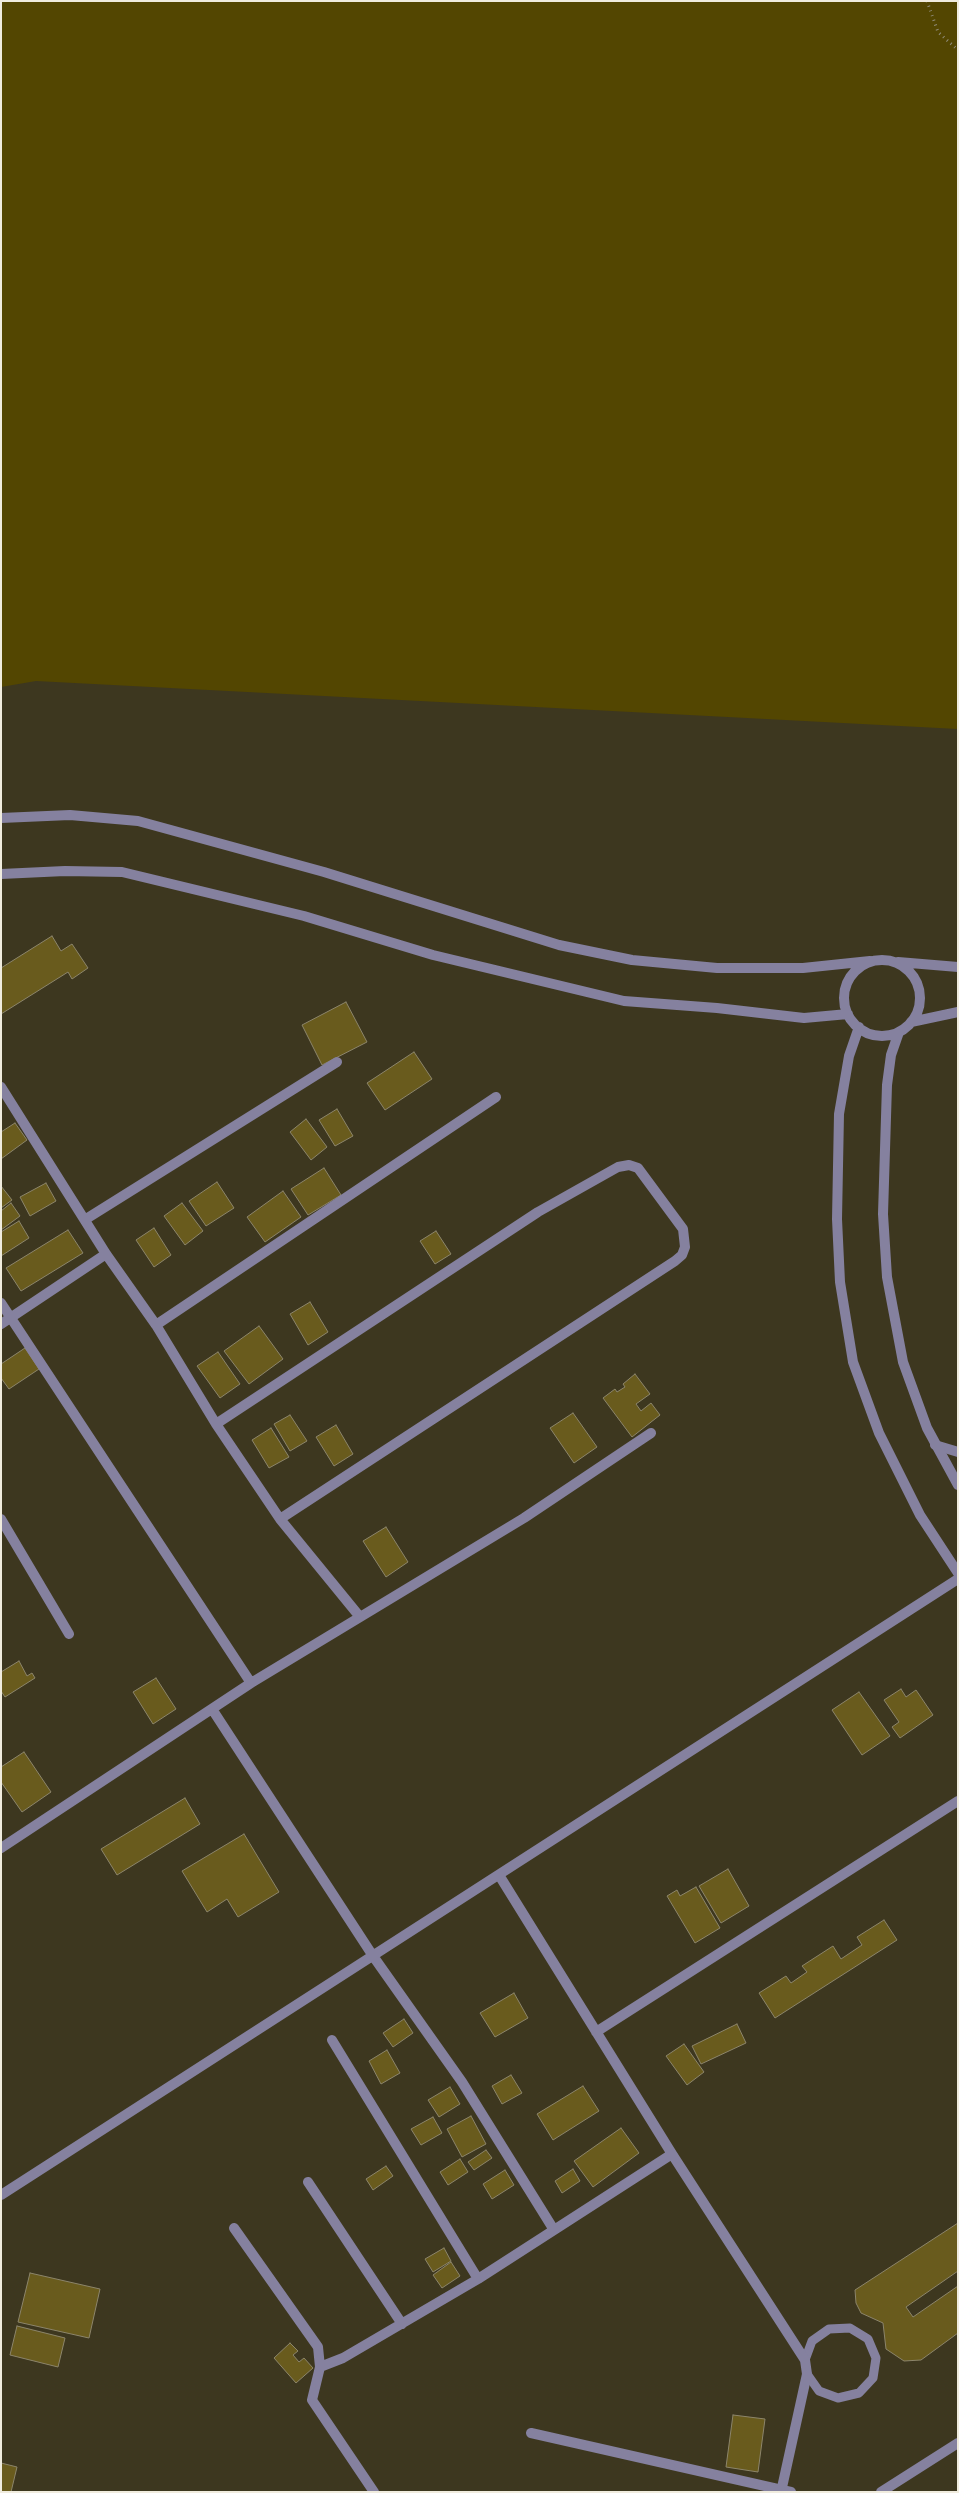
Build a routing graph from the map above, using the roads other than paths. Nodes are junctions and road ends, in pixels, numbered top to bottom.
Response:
1 (1, 818) edge
2 (1, 874) edge
3 (870, 961) junction
4 (897, 962) junction
5 (958, 968) edge
6 (958, 1012) edge
7 (848, 1014) junction
8 (912, 1022) junction
9 (858, 1028) junction
10 (899, 1032) junction
11 (337, 1062) dead end
12 (1, 1087) edge
13 (496, 1097) dead end
14 (86, 1219) junction
15 (106, 1254) junction
16 (1, 1303) edge
17 (10, 1317) junction
18 (1, 1324) edge
19 (156, 1325) junction
20 (216, 1424) junction
21 (651, 1433) dead end
22 (936, 1445) junction
23 (958, 1452) edge
24 (958, 1485) edge
25 (1, 1519) edge
26 (280, 1519) junction
27 (958, 1573) edge
28 (958, 1580) edge
29 (360, 1617) junction
30 (69, 1634) dead end
31 (252, 1683) junction
32 (212, 1709) junction
33 (958, 1802) edge
34 (1, 1848) edge
35 (499, 1875) junction
36 (373, 1956) junction
37 (596, 2032) junction
38 (332, 2040) dead end
39 (672, 2154) junction
40 (308, 2182) dead end
41 (1, 2196) edge
42 (234, 2228) dead end
43 (554, 2230) junction
44 (478, 2279) junction
45 (402, 2324) junction
46 (805, 2360) junction
47 (320, 2367) junction
48 (807, 2374) junction
49 (531, 2433) dead end
50 (958, 2443) edge
51 (784, 2491) edge
52 (374, 2492) edge
53 (881, 2492) edge

1 - 3 street
2 - 7 street
3 - 4 street
3 - 7 street
4 - 5 street
4 - 8 street
6 - 8 street
7 - 9 street
8 - 10 street
9 - 10 street
9 - 27 street
10 - 22 street
11 - 14 street
12 - 14 street
13 - 19 street
14 - 15 street
15 - 17 street
15 - 19 street
16 - 17 street
17 - 18 street
17 - 31 street
19 - 20 street
20 - 26 street
20 - 26 street
21 - 29 street
22 - 23 street
22 - 24 street
25 - 30 street
26 - 29 street
28 - 35 street
29 - 31 street
31 - 32 street
32 - 34 street
32 - 36 street
33 - 37 street
35 - 36 street
35 - 37 street
36 - 41 street
36 - 43 street
37 - 39 street
38 - 44 street
39 - 43 street
39 - 46 street
40 - 45 street
42 - 47 street
43 - 44 street
44 - 45 street
45 - 47 street
46 - 48 street
46 - 48 lane
47 - 52 street
48 - 51 street
49 - 51 street
50 - 53 street

